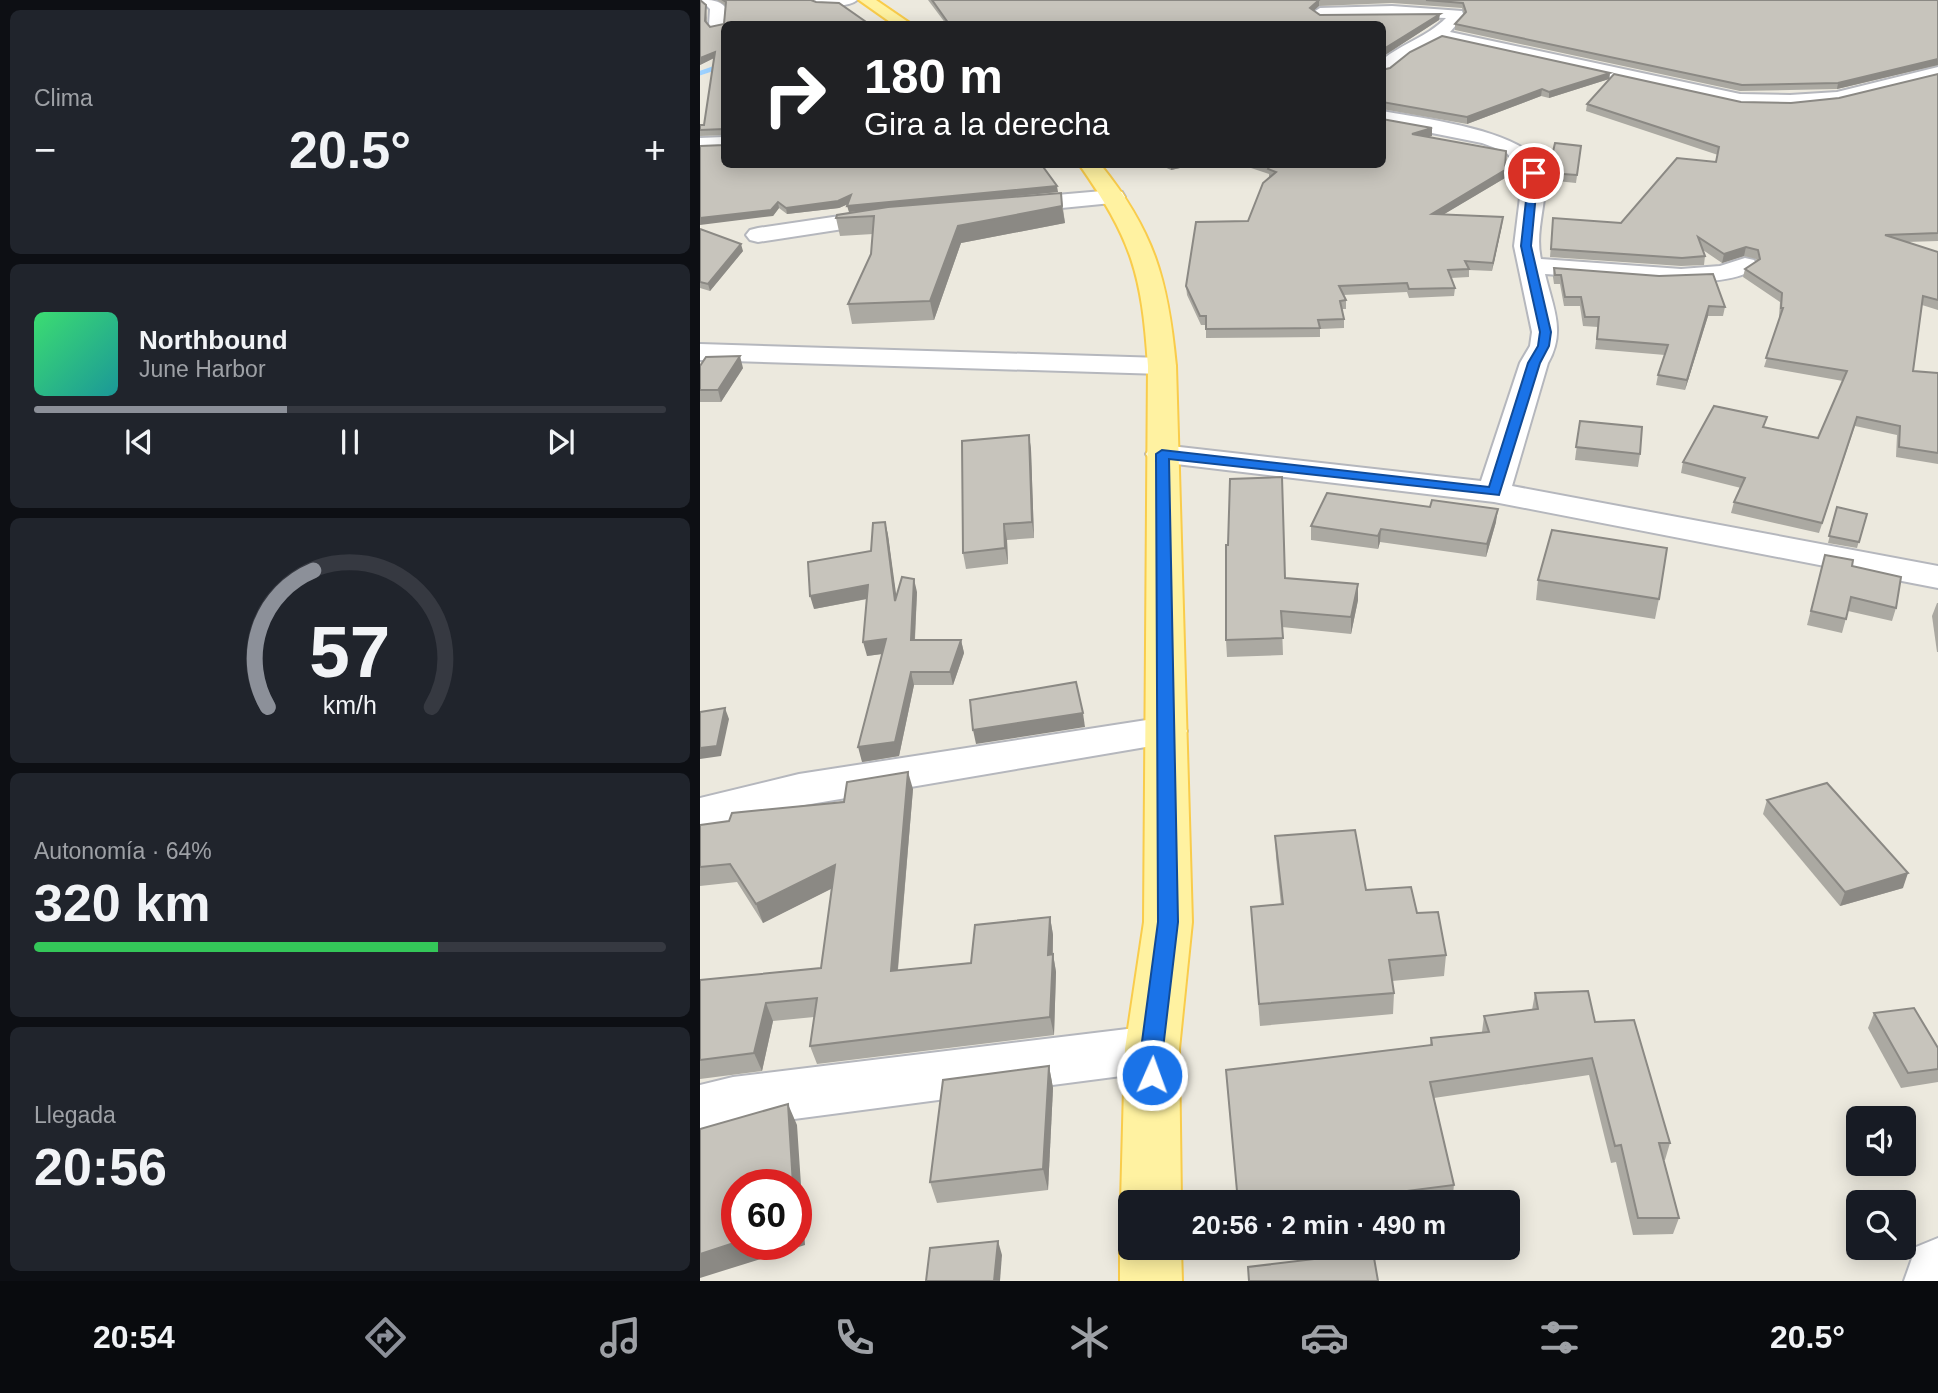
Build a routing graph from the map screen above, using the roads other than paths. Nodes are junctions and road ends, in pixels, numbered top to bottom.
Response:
1 (710, 0) edge
2 (814, 0) edge
3 (850, 0) edge
4 (866, 0) edge
5 (1468, 0) edge
6 (1320, 13) edge
7 (1457, 15) junction
8 (898, 21) edge
9 (717, 26) edge
10 (1439, 34) junction
11 (1386, 66) edge
12 (1938, 72) edge
13 (1386, 118) edge
14 (721, 143) edge
15 (700, 144) edge
16 (1092, 168) edge
17 (1114, 197) junction
18 (989, 207) edge
19 (905, 214) edge
20 (758, 235) dead end
21 (1745, 265) edge
22 (1532, 266) junction
23 (700, 352) edge
24 (1162, 366) junction
25 (1162, 454) junction
26 (1494, 492) junction
27 (1938, 577) edge
28 (1166, 731) junction
29 (700, 814) edge
30 (1152, 1049) junction
31 (700, 1110) edge
32 (1151, 1190) edge
33 (1151, 1260) edge
34 (1938, 1269) edge
35 (1151, 1281) edge
36 (1935, 1281) edge

1 - 9 street
2 - 3 street
4 - 8 main road
5 - 7 street
6 - 7 street
7 - 10 street
10 - 11 street
10 - 12 street
13 - 22 street
14 - 15 street
16 - 17 main road
17 - 18 street
17 - 24 main road
19 - 20 street
21 - 22 street
22 - 26 street
23 - 24 street
24 - 25 main road
25 - 26 street
25 - 28 main road
26 - 27 street
28 - 29 street
28 - 30 main road
30 - 31 street
30 - 32 main road
33 - 35 main road
34 - 36 street

